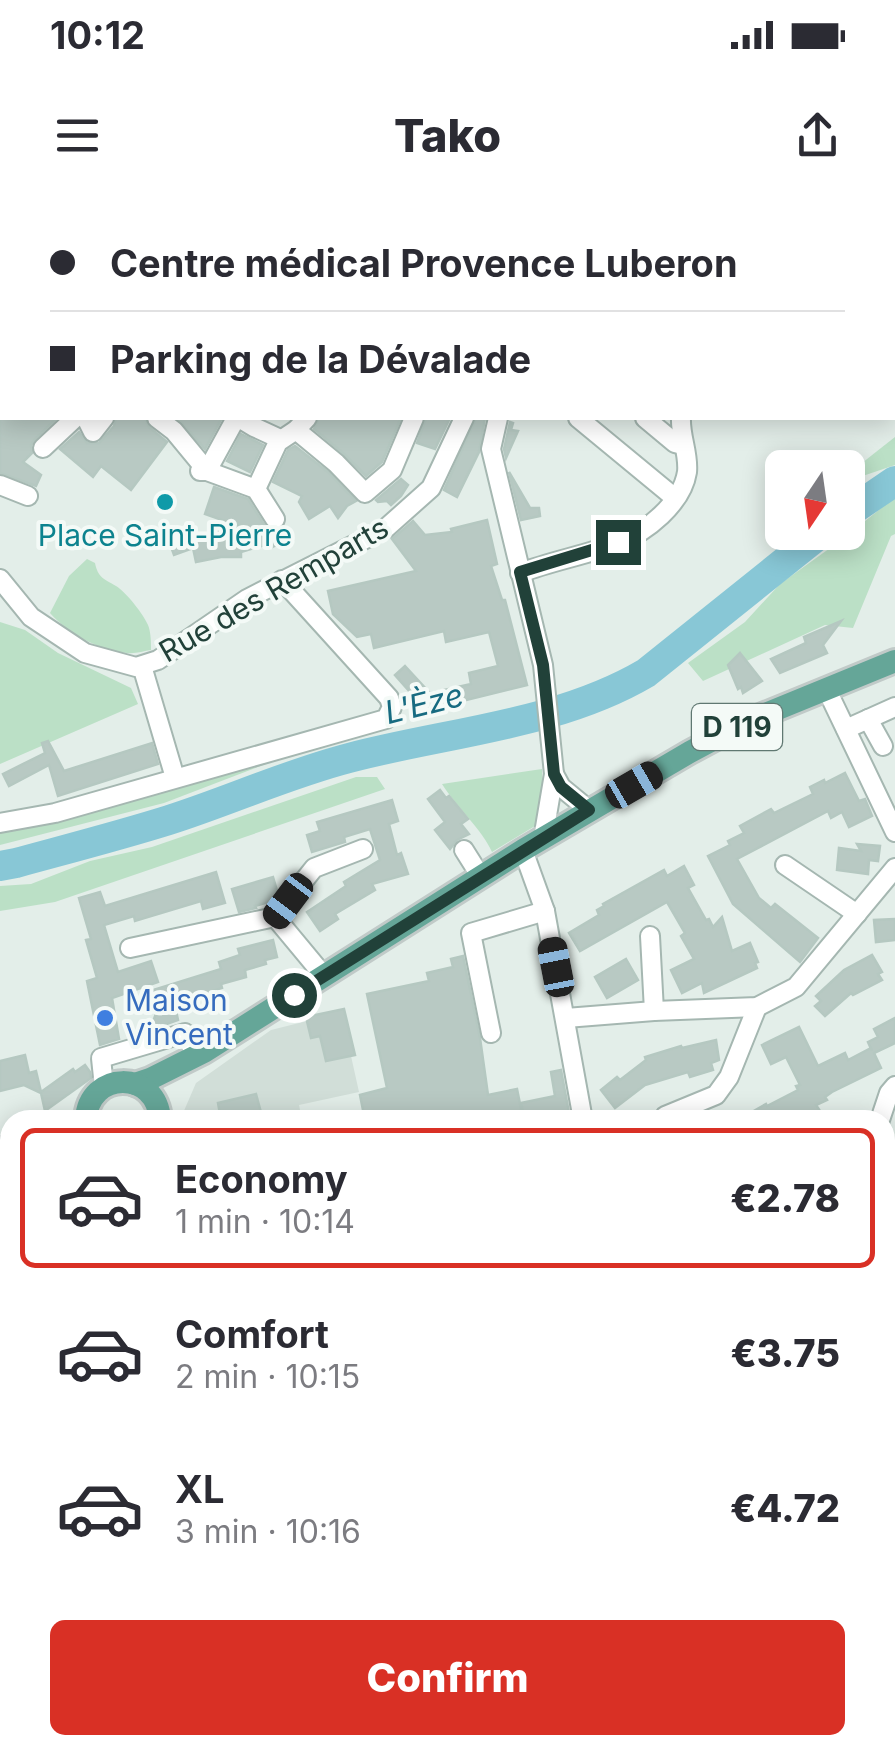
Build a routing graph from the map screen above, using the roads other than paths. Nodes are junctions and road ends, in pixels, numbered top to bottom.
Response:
1 (73, 420) edge
2 (87, 420) edge
3 (102, 420) edge
4 (160, 420) edge
5 (237, 420) edge
6 (241, 420) edge
7 (413, 420) edge
8 (463, 420) edge
9 (497, 420) edge
10 (580, 420) edge
11 (647, 420) edge
12 (681, 420) edge
13 (294, 429) edge
14 (683, 445) junction
15 (43, 448) dead end
16 (200, 470) junction
17 (0, 485) edge
18 (256, 489) junction
19 (28, 496) dead end
20 (675, 498) junction
21 (276, 519) dead end
22 (520, 572) junction
23 (0, 578) edge
24 (282, 580) junction
25 (895, 662) edge
26 (142, 666) junction
27 (826, 688) junction
28 (895, 707) edge
29 (868, 719) junction
30 (846, 729) junction
31 (883, 746) dead end
32 (174, 772) dead end
33 (554, 774) junction
34 (589, 810) junction
35 (0, 823) edge
36 (895, 832) edge
37 (533, 844) junction
38 (363, 849) dead end
39 (464, 850) dead end
40 (785, 864) dead end
41 (895, 868) edge
42 (481, 877) junction
43 (546, 911) junction
44 (857, 914) junction
45 (276, 917) junction
46 (650, 936) dead end
47 (130, 948) dead end
48 (324, 976) junction
49 (757, 1008) junction
50 (654, 1010) junction
51 (566, 1018) junction
52 (492, 1033) dead end
53 (200, 1054) junction
54 (135, 1084) junction
55 (895, 1086) edge
56 (93, 1103) edge
57 (157, 1110) edge
58 (164, 1110) edge
59 (581, 1110) edge
60 (679, 1110) edge
61 (883, 1110) edge

1 - 15 street
2 - 3 street
4 - 16 street
5 - 16 street
6 - 13 street
7 - 13 street
8 - 24 street, Rue des Remparts
9 - 22 street
10 - 20 street
11 - 14 street
12 - 14 street
13 - 18 street
14 - 20 street
16 - 18 street
17 - 19 street
18 - 21 street
20 - 22 street
22 - 33 street
23 - 26 street, Rue des Remparts
24 - 26 street, Rue des Remparts
24 - 35 street
25 - 27 main road, D 119
26 - 32 street
27 - 30 street
27 - 34 main road, D 119
28 - 29 street
29 - 30 street
29 - 31 street
30 - 36 street
33 - 34 street
33 - 37 street
34 - 37 main road, D 119
37 - 42 main road, D 119
37 - 43 street
38 - 45 street
39 - 42 street
40 - 44 street
41 - 44 street
42 - 48 main road, D 119
43 - 51 street
43 - 52 street
44 - 49 street
45 - 47 street
45 - 48 street
46 - 50 street
48 - 53 main road, D 119
49 - 50 street
49 - 60 street
50 - 51 street
51 - 59 street
53 - 54 main road, D 119
53 - 56 street
53 - 58 main road, D 119
54 - 56 main road
54 - 57 main road
55 - 61 street

